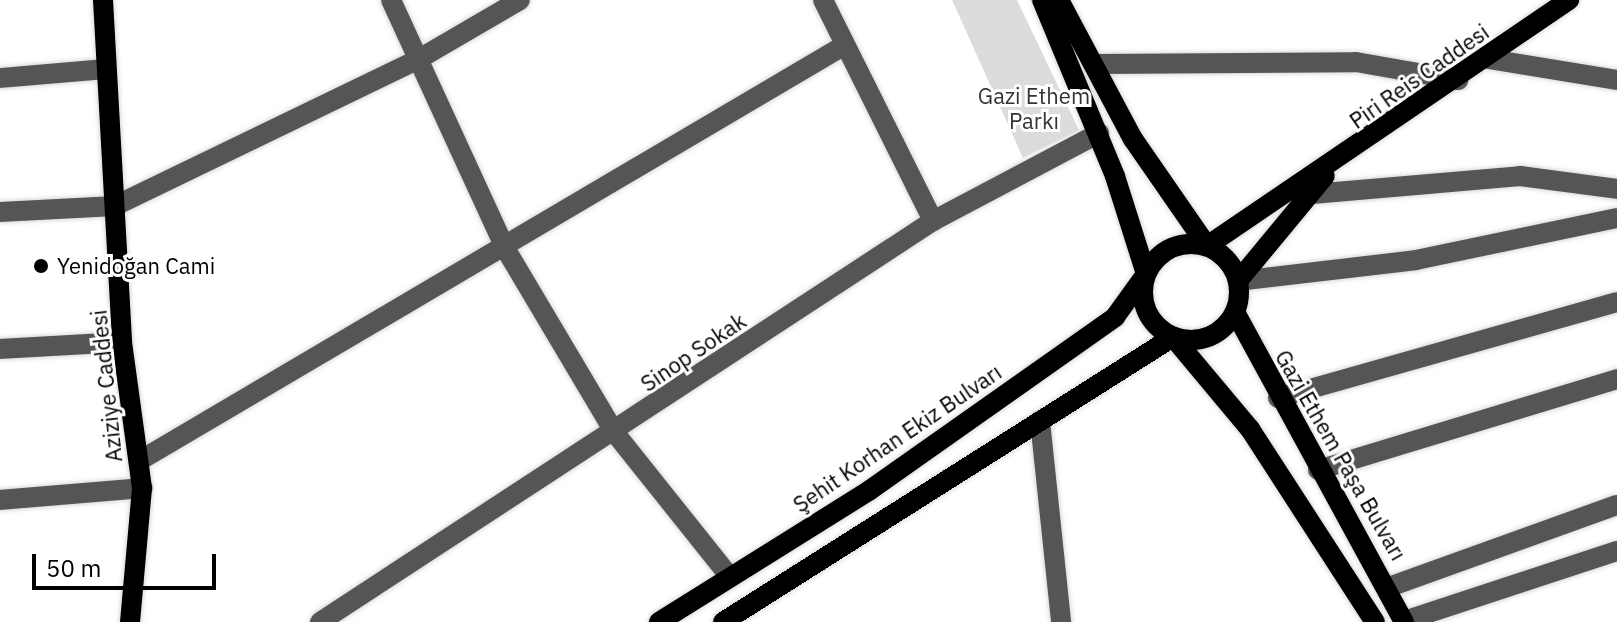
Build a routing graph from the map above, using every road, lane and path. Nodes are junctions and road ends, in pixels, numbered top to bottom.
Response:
1 (103, 0) edge
2 (391, 0) edge
3 (520, 0) edge
4 (823, 0) edge
5 (1042, 0) edge
6 (1059, 0) edge
7 (1569, 0) edge
8 (845, 45) junction
9 (1489, 59) junction
10 (417, 60) junction
11 (1097, 64) junction
12 (105, 69) junction
13 (0, 78) edge
14 (1458, 80) junction
15 (1617, 80) edge
16 (1099, 133) junction
17 (1335, 163) junction
18 (1617, 189) edge
19 (1312, 194) junction
20 (115, 206) junction
21 (0, 212) edge
22 (1617, 218) edge
23 (933, 221) junction
24 (1207, 246) junction
25 (505, 248) junction
26 (1146, 274) junction
27 (1238, 281) junction
28 (1617, 302) edge
29 (1235, 312) junction
30 (1173, 337) junction
31 (122, 342) junction
32 (0, 349) edge
33 (1617, 379) edge
34 (1278, 398) junction
35 (1040, 421) junction
36 (615, 433) junction
37 (139, 461) junction
38 (1318, 470) junction
39 (142, 488) junction
40 (0, 500) edge
41 (1617, 505) edge
42 (1617, 551) edge
43 (730, 577) junction
44 (1389, 587) junction
45 (130, 622) edge
46 (320, 622) edge
47 (659, 622) edge
48 (723, 622) edge
49 (1061, 622) edge
50 (1375, 622) edge
51 (1404, 622) edge

1 - 12 main road, Aziziye Caddesi
2 - 10 street
3 - 10 street
4 - 8 street
5 - 16 main road
6 - 11 main road
7 - 9 main road, Piri Reis Caddesi
8 - 23 street
8 - 25 street
9 - 14 main road, Piri Reis Caddesi
9 - 15 street
10 - 20 street
10 - 25 street
11 - 14 street
11 - 24 main road
12 - 13 street
12 - 20 main road, Aziziye Caddesi
14 - 17 main road, Piri Reis Caddesi
16 - 23 street, Sinop Sokak
16 - 26 main road
17 - 19 main road, Piri Reis Caddesi
17 - 24 main road, Piri Reis Caddesi
18 - 19 street
19 - 27 main road, Piri Reis Caddesi
20 - 21 street
20 - 31 main road, Aziziye Caddesi
22 - 27 street
23 - 36 street, Sinop Sokak
24 - 26 main road
24 - 27 main road
25 - 36 street
25 - 37 street
26 - 30 main road
26 - 43 main road, Şehit Korhan Ekiz Bulvarı
27 - 29 main road
28 - 34 street
29 - 30 main road
29 - 34 main road, Gazi Ethem Paşa Bulvarı
30 - 35 main road
30 - 50 main road
31 - 32 street
31 - 37 main road, Aziziye Caddesi
33 - 38 street
34 - 38 main road, Gazi Ethem Paşa Bulvarı
35 - 48 main road
35 - 49 street
36 - 43 street
36 - 46 street, Sinop Sokak
37 - 39 main road, Aziziye Caddesi
38 - 44 main road, Gazi Ethem Paşa Bulvarı
39 - 40 street
39 - 45 main road, Aziziye Caddesi
41 - 44 street
42 - 51 street
43 - 47 main road, Şehit Korhan Ekiz Bulvarı
44 - 51 main road, Gazi Ethem Paşa Bulvarı

